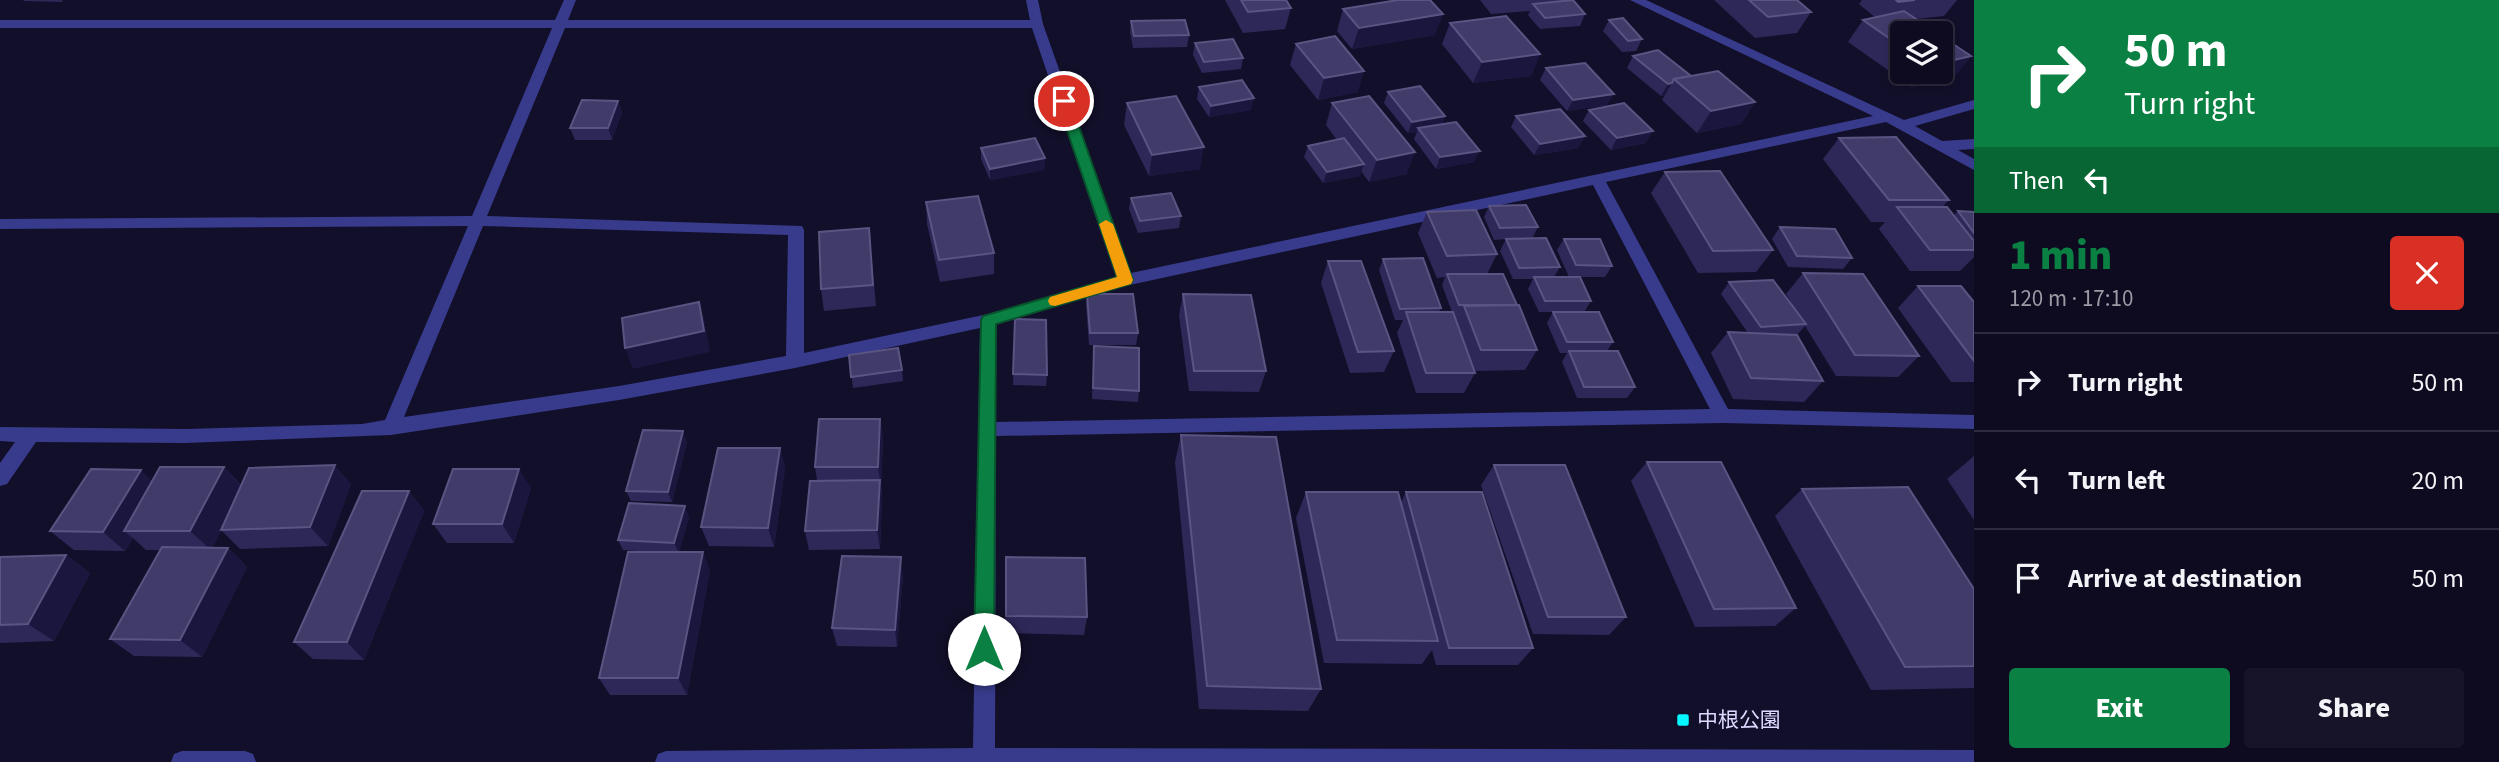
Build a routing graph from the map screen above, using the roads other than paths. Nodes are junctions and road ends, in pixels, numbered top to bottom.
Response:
1 (570, 0) edge
2 (1031, 0) edge
3 (1636, 0) edge
4 (0, 24) edge
5 (1037, 24) junction
6 (560, 25) junction
7 (1974, 104) edge
8 (1888, 117) junction
9 (1904, 125) junction
10 (1974, 144) edge
11 (1941, 146) junction
12 (1974, 165) edge
13 (1598, 181) junction
14 (479, 221) junction
15 (0, 224) edge
16 (1125, 280) junction
17 (988, 320) junction
18 (795, 361) junction
19 (1723, 416) junction
20 (1974, 422) edge
21 (391, 428) junction
22 (985, 429) junction
23 (0, 434) edge
24 (32, 434) junction
25 (0, 478) edge
26 (984, 759) junction
27 (1659, 761) edge
28 (1974, 761) edge
29 (182, 762) edge
30 (245, 762) edge
31 (666, 762) edge

1 - 6 street
2 - 5 street
3 - 8 street
4 - 6 street
5 - 6 street
5 - 16 street
6 - 14 street
7 - 9 street
8 - 9 street
8 - 13 street
9 - 11 street
10 - 11 street
11 - 12 street
13 - 16 street
13 - 19 street
14 - 15 street
14 - 18 street
14 - 21 street
16 - 17 street
17 - 18 street
17 - 22 street
18 - 21 street
19 - 20 street
19 - 22 street
21 - 24 street
22 - 26 street
23 - 24 street
24 - 25 street
26 - 27 street
26 - 31 street
27 - 28 street
29 - 30 street

